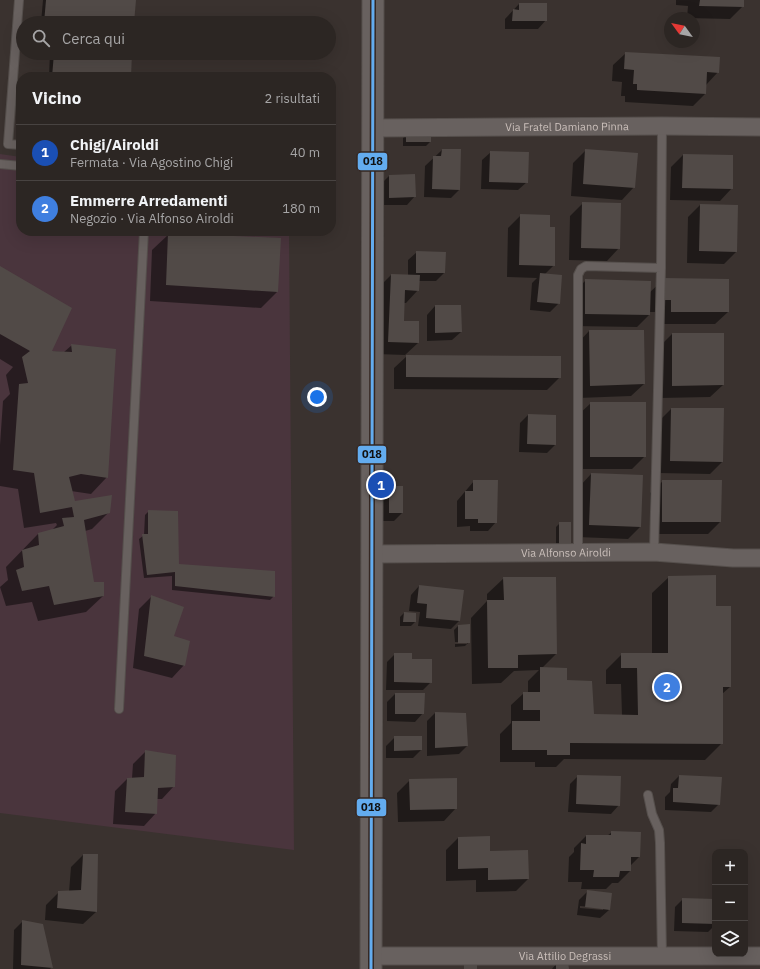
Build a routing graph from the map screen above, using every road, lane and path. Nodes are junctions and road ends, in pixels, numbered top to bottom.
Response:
1 (19, 0) edge
2 (373, 0) edge
3 (18, 16) edge
4 (16, 39) edge
5 (662, 126) junction
6 (760, 127) edge
7 (374, 128) junction
8 (16, 145) edge
9 (0, 164) edge
10 (16, 166) edge
11 (144, 236) edge
12 (660, 268) junction
13 (578, 552) junction
14 (654, 552) junction
15 (372, 554) junction
16 (760, 558) edge
17 (119, 709) dead end
18 (648, 795) dead end
19 (662, 956) junction
20 (760, 956) edge
21 (371, 963) edge

1 - 3 lane
2 - 7 street
4 - 8 lane
5 - 6 street, Via Fratel Damiano Pinna
5 - 7 street, Via Fratel Damiano Pinna
5 - 12 lane
7 - 15 street
9 - 10 lane
11 - 17 lane
12 - 13 lane
12 - 14 lane
13 - 14 street, Via Alfonso Airoldi
13 - 15 street, Via Alfonso Airoldi
14 - 16 street, Via Alfonso Airoldi
15 - 21 street
18 - 19 lane
19 - 20 street, Via Attilio Degrassi
19 - 21 street, Via Attilio Degrassi

